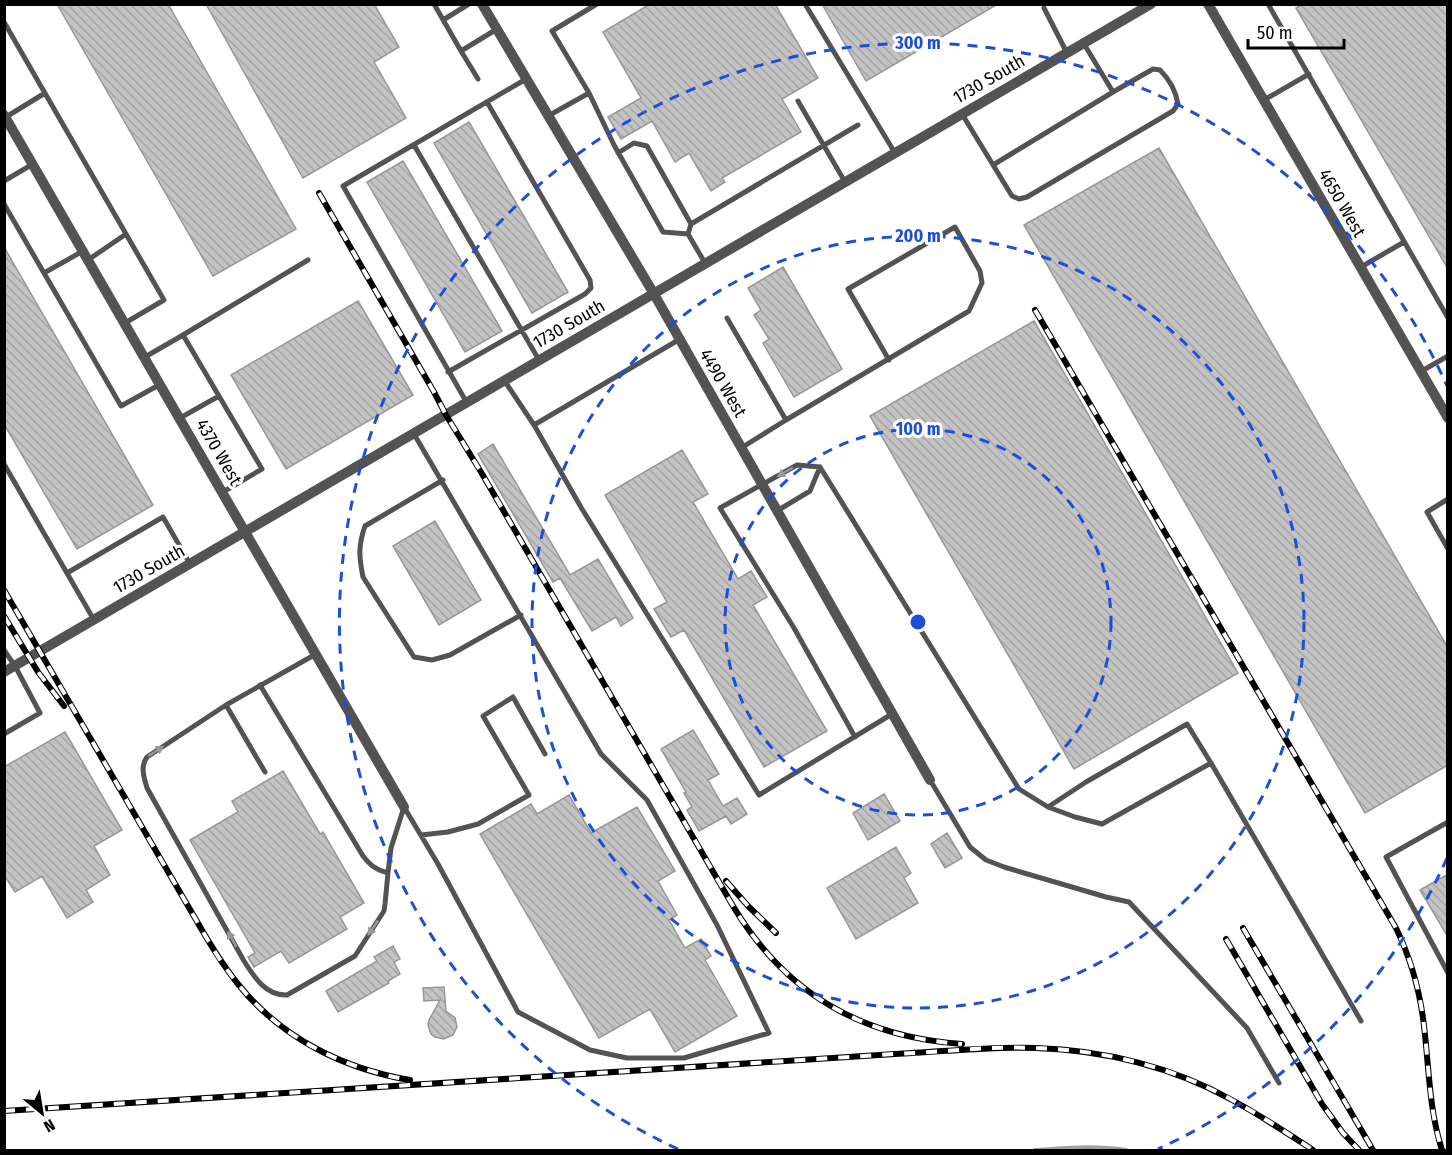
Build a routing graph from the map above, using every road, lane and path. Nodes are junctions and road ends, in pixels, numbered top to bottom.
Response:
1 (434, 4) edge
2 (470, 4) edge
3 (482, 4) edge
4 (597, 4) edge
5 (805, 4) edge
6 (1151, 4) edge
7 (1208, 4) edge
8 (1269, 4) edge
9 (1044, 8) dead end
10 (443, 20) junction
11 (4, 22) edge
12 (497, 29) junction
13 (1084, 44) junction
14 (461, 51) junction
15 (1067, 53) junction
16 (1309, 74) junction
17 (478, 78) dead end
18 (526, 79) junction
19 (1113, 92) junction
20 (45, 93) junction
21 (589, 93) junction
22 (1264, 100) junction
23 (798, 101) dead end
24 (487, 102) junction
25 (962, 114) junction
26 (5, 116) edge
27 (548, 116) junction
28 (858, 125) dead end
29 (414, 145) junction
30 (824, 145) junction
31 (618, 153) junction
32 (895, 153) junction
33 (33, 164) junction
34 (993, 165) junction
35 (4, 181) edge
36 (845, 182) junction
37 (4, 204) edge
38 (691, 224) junction
39 (126, 234) junction
40 (688, 234) junction
41 (1404, 242) junction
42 (85, 256) junction
43 (308, 260) dead end
44 (705, 263) junction
45 (1360, 268) junction
46 (44, 273) junction
47 (654, 294) junction
48 (727, 318) dead end
49 (1448, 318) edge
50 (125, 323) junction
51 (521, 330) junction
52 (183, 335) junction
53 (680, 339) junction
54 (1448, 356) edge
55 (145, 357) junction
56 (539, 360) junction
57 (889, 360) junction
58 (448, 372) junction
59 (1420, 372) junction
60 (504, 381) junction
61 (160, 384) junction
62 (219, 396) junction
63 (467, 403) junction
64 (180, 418) junction
65 (1448, 418) edge
66 (786, 420) junction
67 (534, 425) junction
68 (414, 434) junction
69 (741, 448) junction
70 (4, 464) edge
71 (820, 467) junction
72 (443, 480) junction
73 (762, 485) junction
74 (223, 492) junction
75 (1448, 500) edge
76 (777, 511) junction
77 (246, 532) junction
78 (1448, 549) edge
79 (190, 564) junction
80 (67, 573) junction
81 (521, 615) junction
82 (94, 620) junction
83 (4, 650) edge
84 (316, 654) junction
85 (15, 666) junction
86 (4, 672) edge
87 (260, 685) junction
88 (225, 705) junction
89 (892, 714) junction
90 (4, 734) edge
91 (855, 737) junction
92 (545, 754) dead end
93 (1210, 763) junction
94 (265, 772) dead end
95 (930, 780) joint
96 (404, 807) junction
97 (1048, 807) junction
98 (1448, 822) edge
99 (421, 835) junction
100 (388, 873) junction
101 (1448, 973) edge
102 (1361, 1021) dead end
103 (1279, 1083) dead end

1 - 10 lane
2 - 10 lane
3 - 12 street, 4490 West
4 - 21 lane
5 - 32 lane
6 - 13 street, 1730 South
7 - 22 street, 4650 West
8 - 16 lane
9 - 15 lane
10 - 14 lane
11 - 20 lane
12 - 14 lane
12 - 18 street, 4490 West
13 - 15 street, 1730 South
13 - 19 lane
14 - 17 lane
15 - 25 street, 1730 South
16 - 22 lane
16 - 41 lane
18 - 24 lane
18 - 27 street, 4490 West
19 - 34 lane
19 - 34 lane
20 - 26 lane
20 - 39 lane
21 - 27 lane
21 - 31 lane
22 - 45 street, 4650 West
23 - 30 lane
24 - 29 lane
24 - 51 lane
25 - 32 street, 1730 South
25 - 34 lane
26 - 33 street, 4370 West
27 - 47 street, 4490 West
28 - 30 lane
29 - 51 lane
29 - 58 lane
30 - 36 lane
30 - 38 lane
31 - 38 lane
31 - 40 lane
32 - 36 street, 1730 South
33 - 35 lane
33 - 42 street, 4370 West
36 - 44 street, 1730 South
37 - 46 lane
38 - 40 lane
39 - 42 lane
39 - 50 lane
40 - 44 lane
41 - 45 lane
41 - 49 lane
42 - 46 lane
42 - 50 street, 4370 West
43 - 52 lane
44 - 47 street, 1730 South
45 - 59 street, 4650 West
46 - 61 lane
47 - 53 street, 4490 West
47 - 56 street, 1730 South
48 - 66 lane
50 - 55 street, 4370 West
51 - 56 lane
51 - 58 lane
52 - 55 lane
52 - 62 lane
53 - 67 lane
53 - 69 street, 4490 West
54 - 59 lane
55 - 61 street, 4370 West
56 - 60 street, 1730 South
57 - 57 lane
57 - 66 lane
58 - 63 lane
59 - 65 street, 4650 West
60 - 63 street, 1730 South
60 - 67 lane
61 - 64 street, 4370 West
62 - 64 lane
62 - 74 lane
63 - 68 street, 1730 South
64 - 74 street, 4370 West
66 - 69 lane
67 - 91 lane
68 - 72 lane
68 - 77 street, 1730 South
69 - 73 street, 4490 West
70 - 80 lane
71 -> 73 lane
71 - 76 lane
71 - 97 lane
72 - 81 lane
72 - 81 lane
73 - 76 street, 4490 West
73 - 91 lane
74 - 77 street, 4370 West
75 - 78 lane
76 - 89 street, 4490 West
77 - 79 street, 1730 South
77 - 84 street, 4370 West
79 - 80 lane
79 - 82 street, 1730 South
80 - 82 lane
81 - 99 lane
82 - 85 street, 1730 South
83 - 85 lane
84 - 87 lane
84 - 96 street, 4370 West
85 - 86 street, 1730 South
85 - 90 lane
87 - 88 lane
87 - 100 lane
88 - 94 lane
100 -> 88 lane
89 - 91 lane
89 - 95 street, 4490 West
92 - 99 lane
93 - 97 lane
93 - 97 lane
93 - 102 lane
95 - 103 lane
96 - 99 lane
96 - 100 lane
98 - 101 lane

